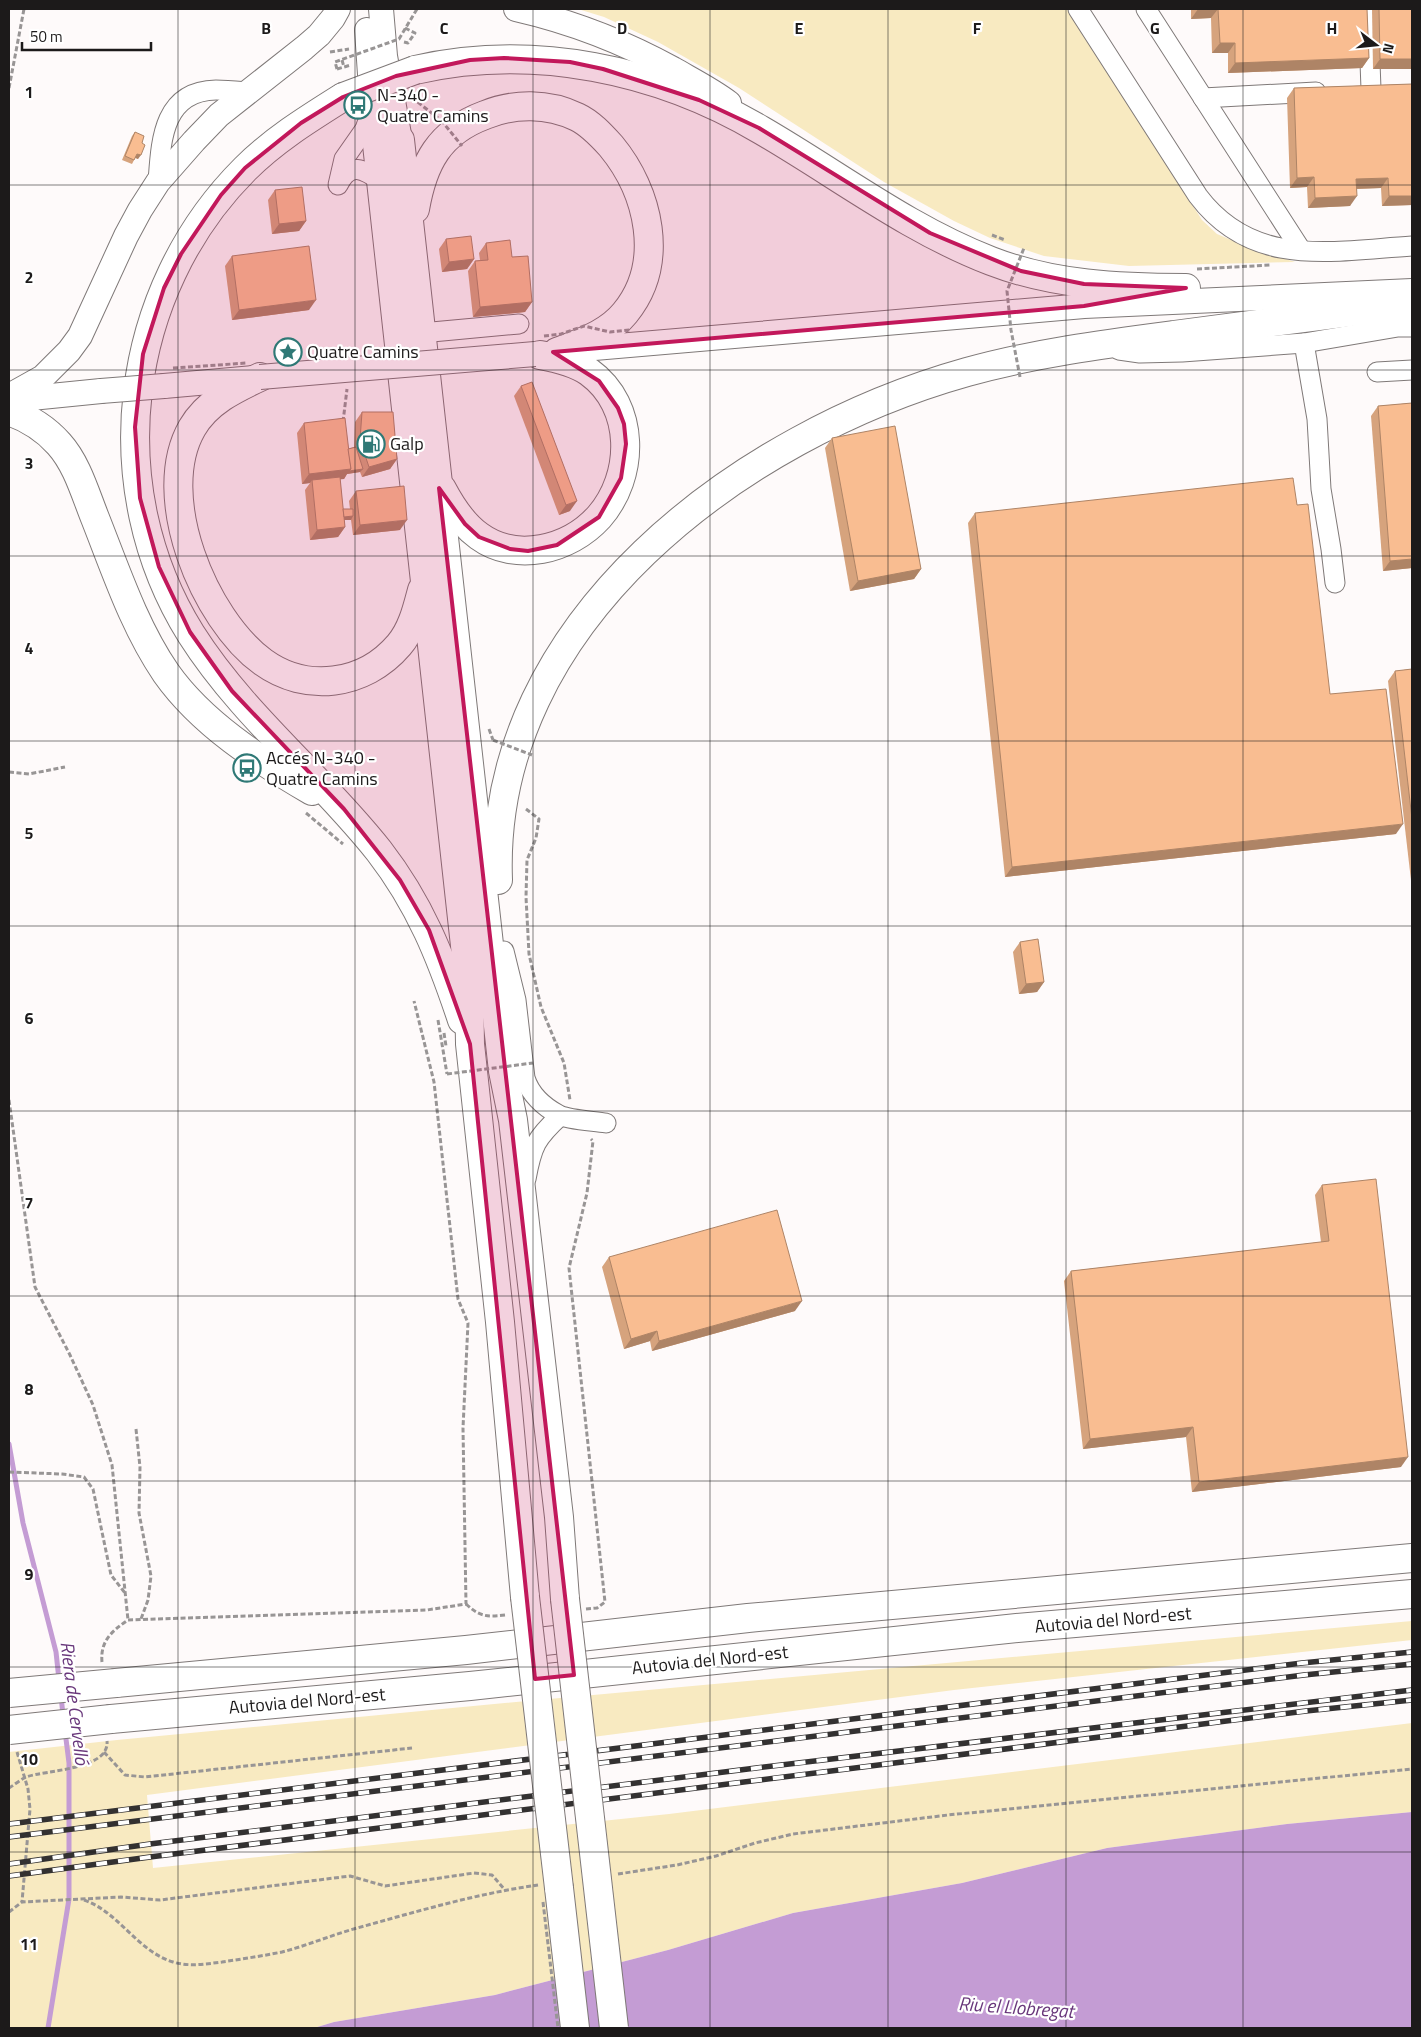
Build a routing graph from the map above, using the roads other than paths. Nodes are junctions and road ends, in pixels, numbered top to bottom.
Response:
1 (338, 9) edge
2 (365, 9) edge
3 (380, 9) edge
4 (516, 9) edge
5 (1078, 9) edge
6 (1146, 9) edge
7 (1368, 9) edge
8 (1351, 90) edge
9 (1331, 91) edge
10 (247, 92) junction
11 (1203, 98) junction
12 (373, 108) junction
13 (759, 128) junction
14 (400, 140) joint
15 (381, 181) junction
16 (158, 182) junction
17 (410, 233) junction
18 (1412, 246) edge
19 (1301, 250) junction
20 (1412, 274) edge
21 (1187, 279) junction
22 (1412, 290) edge
23 (1412, 304) edge
24 (1084, 306) junction
25 (519, 324) dead end
26 (1412, 327) edge
27 (421, 333) junction
28 (1304, 343) junction
29 (1091, 346) junction
30 (546, 353) junction
31 (1412, 370) edge
32 (1377, 372) dead end
33 (260, 377) junction
34 (9, 396) edge
35 (9, 400) edge
36 (9, 411) edge
37 (438, 481) junction
38 (425, 579) junction
39 (1335, 583) dead end
40 (344, 809) junction
41 (504, 951) junction
42 (470, 1044) junction
43 (566, 1117) junction
44 (513, 1120) junction
45 (606, 1123) dead end
46 (522, 1199) junction
47 (1412, 1558) edge
48 (1412, 1594) edge
49 (9, 1693) edge
50 (13, 1741) edge
51 (575, 2028) edge
52 (614, 2028) edge

1 - 10 main road
2 - 12 main road
3 - 14 main road
4 - 13 main road
5 - 19 street
6 - 11 street
7 - 8 street
9 - 11 street
10 - 16 main road
10 - 16 street
11 - 19 street
12 - 15 highway
12 - 15 street
13 - 21 highway
13 - 40 highway, bridge
14 - 17 highway
15 - 38 highway
16 - 34 main road
17 - 27 highway
17 - 30 highway
18 - 19 street
20 - 21 main road
21 - 24 main road
22 - 24 main road
23 - 29 highway
24 - 30 main road
25 - 27 street
26 - 28 street
27 - 37 highway
28 - 29 street
28 - 39 street
29 - 41 highway
30 - 33 main road, bridge
30 - 37 highway
31 - 32 street
33 - 35 main road, bridge
33 - 38 highway
36 - 40 highway
37 - 44 highway
38 - 42 highway
40 - 42 highway
41 - 43 street
41 - 44 highway
42 - 51 highway, bridge
43 - 45 street
43 - 46 street
44 - 46 highway
46 - 52 highway, bridge
47 - 49 highway, Autovia del Nord-est, bridge
48 - 50 highway, Autovia del Nord-est, bridge

